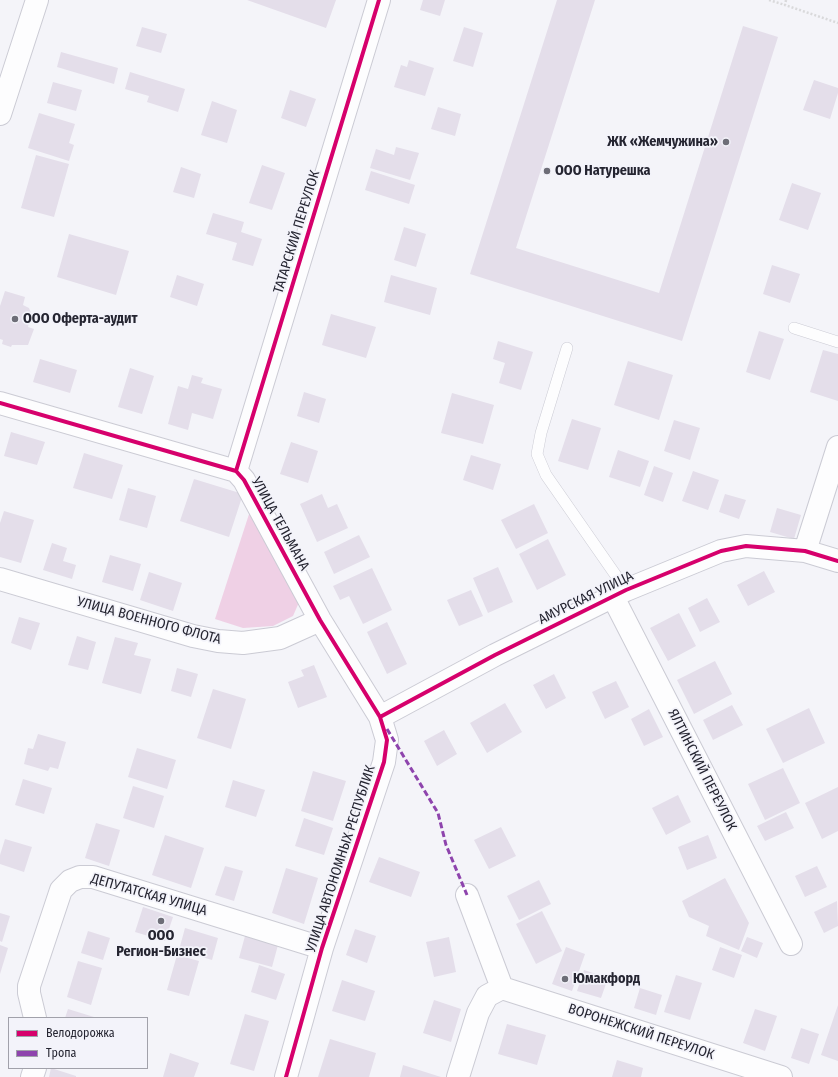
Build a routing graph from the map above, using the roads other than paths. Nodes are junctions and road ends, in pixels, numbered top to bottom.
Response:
1 (37, 0) edge
2 (379, 0) edge
3 (0, 114) edge
4 (794, 328) dead end
5 (838, 342) edge
6 (567, 348) dead end
7 (0, 403) edge
8 (838, 447) edge
9 (236, 471) junction
10 (805, 550) junction
11 (838, 561) edge
12 (0, 578) edge
13 (619, 593) junction
14 (320, 620) junction
15 (380, 717) junction
16 (467, 895) dead end
17 (791, 944) dead end
18 (322, 948) junction
19 (502, 988) junction
20 (35, 1017) edge
21 (286, 1077) edge
22 (458, 1077) edge
23 (781, 1077) edge

1 - 3 street
2 - 9 street, ТАТАРСКИЙ ПЕРЕУЛОК
4 - 5 lane
6 - 13 lane
7 - 9 street, УЛИЦА ТЕЛЬМАНА
8 - 10 street
9 - 14 street, УЛИЦА ТЕЛЬМАНА
10 - 11 street, АМУРСКАЯ УЛИЦА
10 - 13 street, АМУРСКАЯ УЛИЦА
12 - 14 street, УЛИЦА ВОЕННОГО ФЛОТА
13 - 15 street, АМУРСКАЯ УЛИЦА
13 - 17 street, ЯЛТИНСКИЙ ПЕРЕУЛОК
14 - 15 street, УЛИЦА ТЕЛЬМАНА
15 - 18 street, УЛИЦА АВТОНОМНЫХ РЕСПУБЛИК
16 - 19 street
18 - 20 street, ДЕПУТАТСКАЯ УЛИЦА
18 - 21 street, УЛИЦА АВТОНОМНЫХ РЕСПУБЛИК
19 - 22 street
19 - 23 street, ВОРОНЕЖСКИЙ ПЕРЕУЛОК

